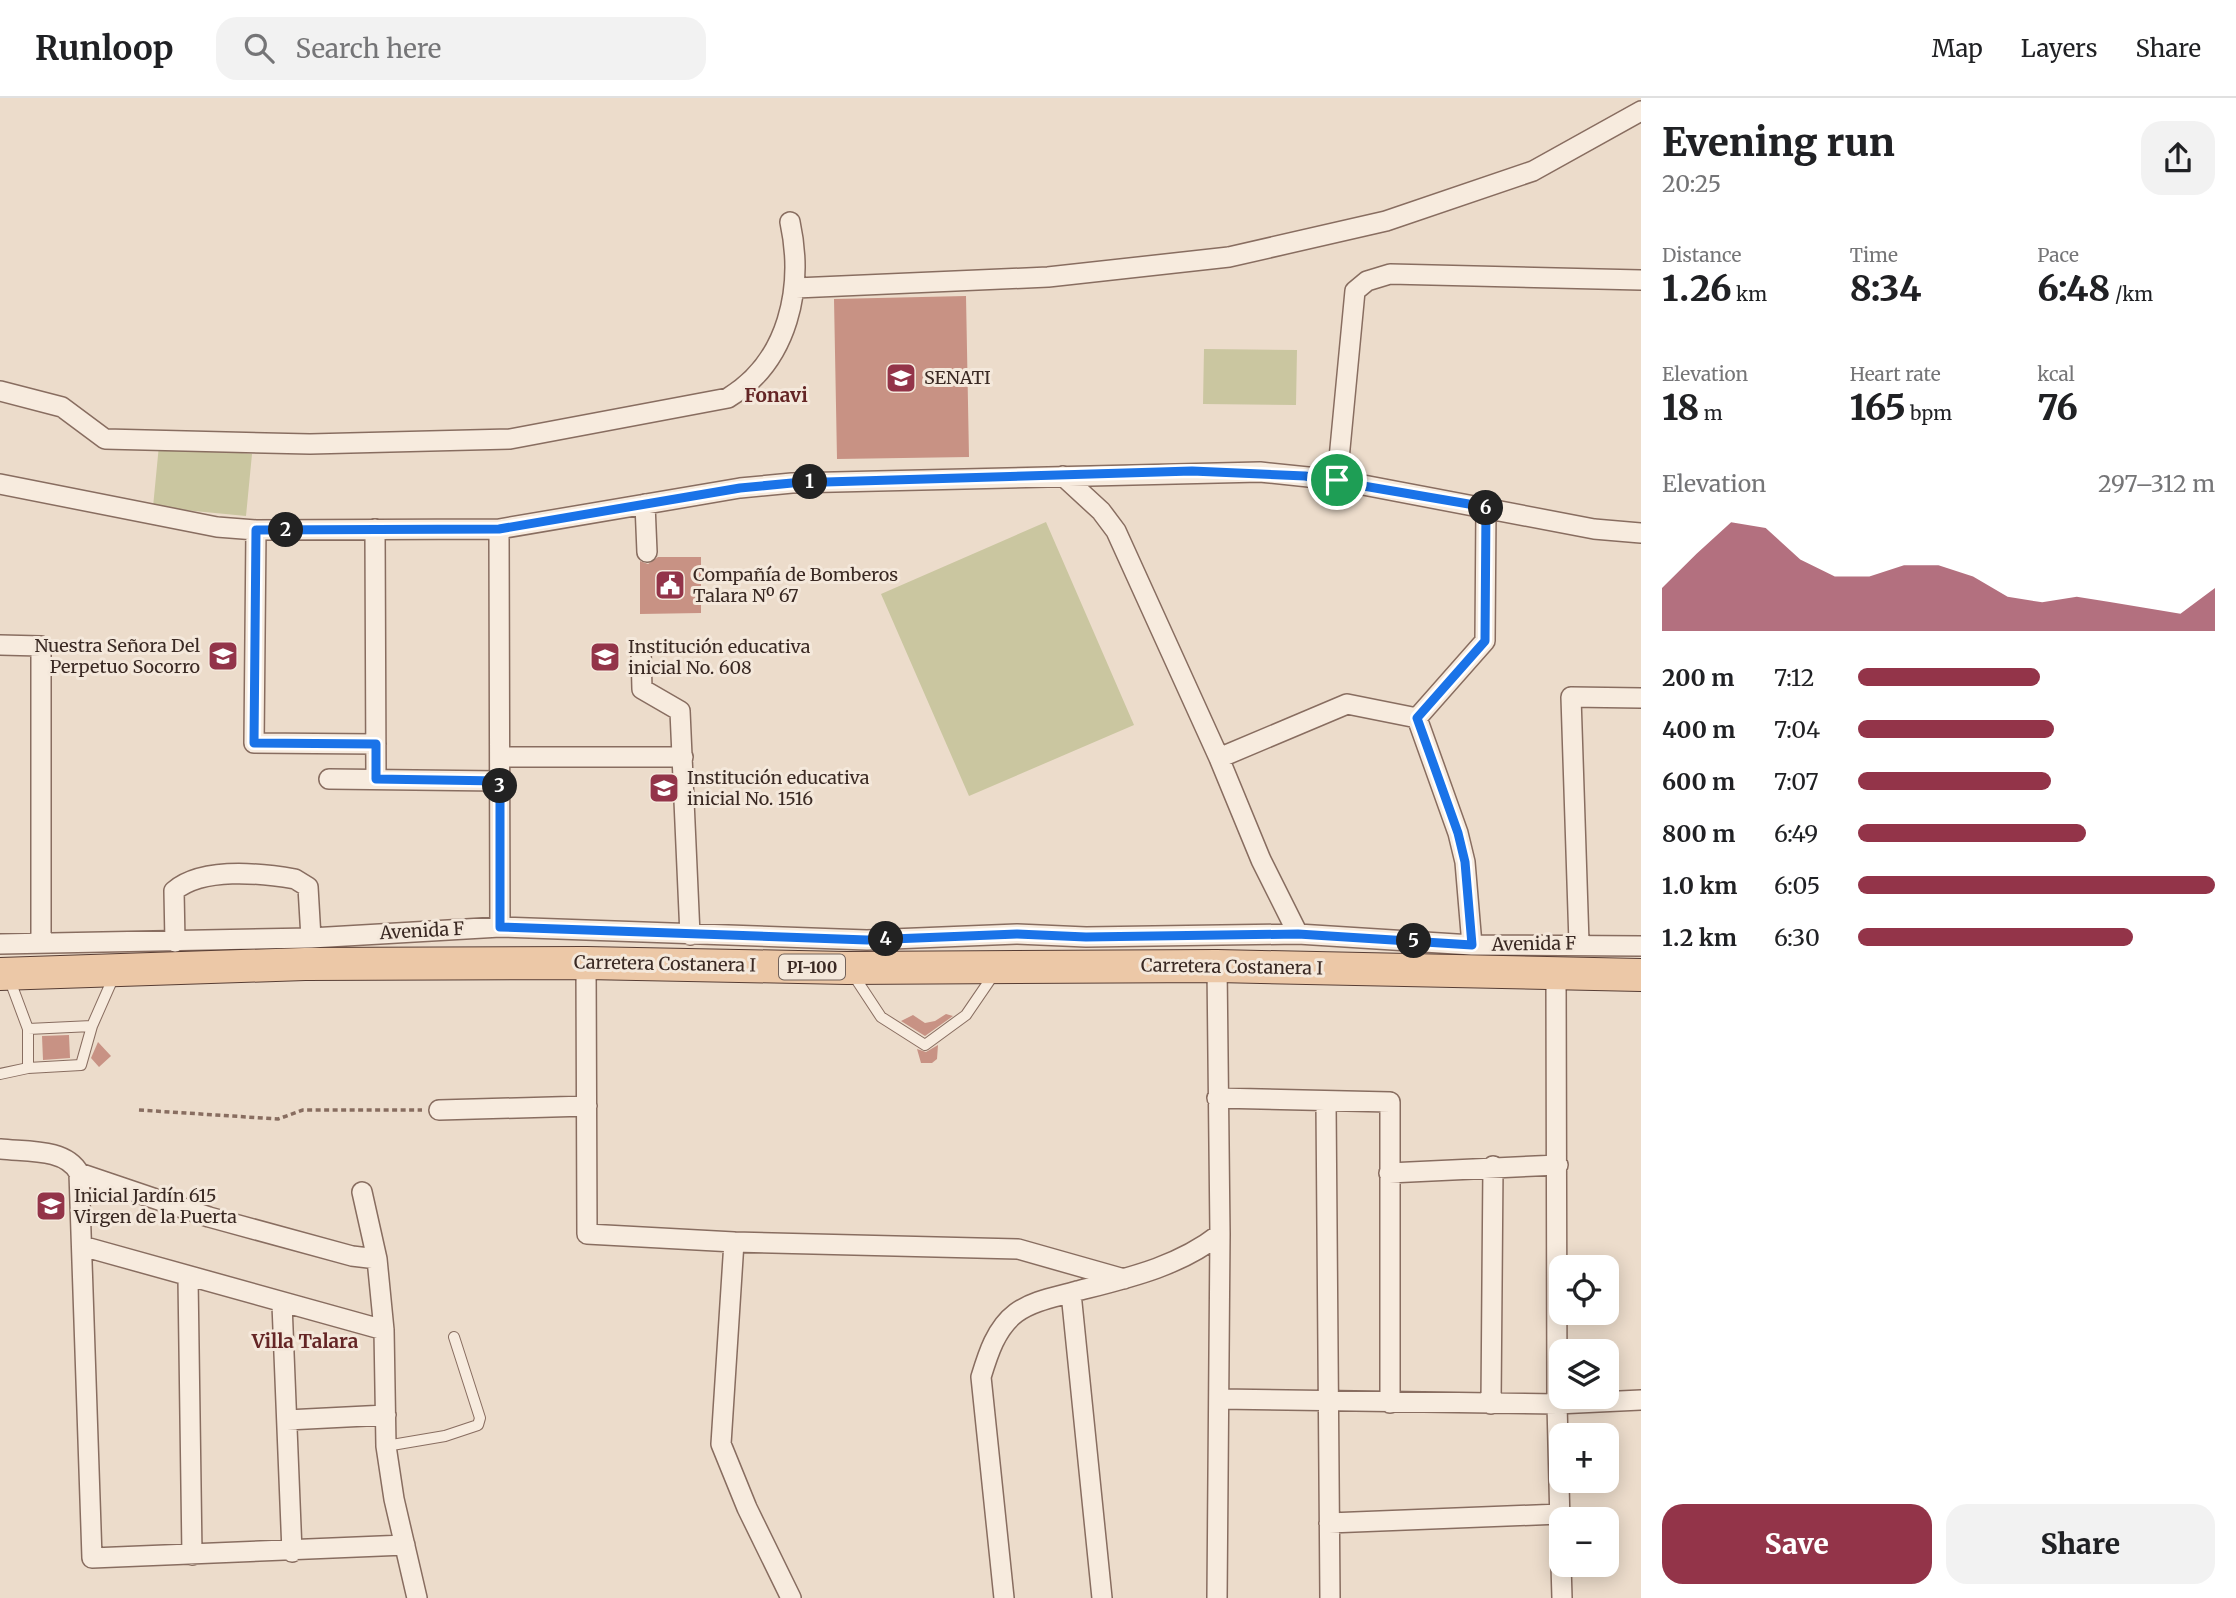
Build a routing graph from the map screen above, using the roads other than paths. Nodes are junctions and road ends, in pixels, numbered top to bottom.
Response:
1 (1641, 111) edge
2 (790, 222) dead end
3 (1641, 280) edge
4 (796, 288) junction
5 (0, 391) edge
6 (1063, 476) junction
7 (1337, 480) junction
8 (0, 484) edge
9 (645, 504) junction
10 (1486, 507) junction
11 (499, 529) junction
12 (256, 530) junction
13 (375, 530) junction
14 (1641, 533) edge
15 (647, 552) dead end
16 (0, 645) edge
17 (641, 652) dead end
18 (1641, 698) edge
19 (1417, 718) junction
20 (376, 744) junction
21 (500, 757) junction
22 (683, 757) junction
23 (1219, 758) junction
24 (329, 779) dead end
25 (376, 779) junction
26 (500, 781) junction
27 (500, 927) junction
28 (1298, 934) junction
29 (690, 935) junction
30 (311, 938) junction
31 (175, 942) junction
32 (41, 943) junction
33 (1579, 943) junction
34 (1472, 945) junction
35 (1641, 946) edge
36 (586, 963) junction
37 (3, 964) edge
38 (1217, 966) junction
39 (1000, 967) junction
40 (847, 968) junction
41 (117, 970) junction
42 (1556, 973) junction
43 (1636, 976) edge
44 (92, 1026) junction
45 (28, 1029) junction
46 (28, 1068) junction
47 (0, 1074) edge
48 (1217, 1098) junction
49 (1326, 1102) junction
50 (587, 1106) junction
51 (439, 1110) road end
52 (0, 1149) edge
53 (1558, 1165) junction
54 (1493, 1166) junction
55 (79, 1173) junction
56 (1389, 1173) junction
57 (362, 1192) dead end
58 (1220, 1234) junction
59 (734, 1242) junction
60 (82, 1246) junction
61 (377, 1259) junction
62 (188, 1278) junction
63 (1124, 1279) junction
64 (1071, 1293) junction
65 (282, 1304) junction
66 (384, 1330) junction
67 (454, 1337) dead end
68 (1557, 1339) edge
69 (1219, 1399) junction
70 (1641, 1400) edge
71 (1619, 1401) edge
72 (1328, 1403) junction
73 (1390, 1403) junction
74 (1491, 1404) junction
75 (1549, 1404) edge
76 (1557, 1409) edge
77 (386, 1415) junction
78 (287, 1420) junction
79 (386, 1446) junction
80 (1560, 1507) edge
81 (1549, 1514) edge
82 (1329, 1523) junction
83 (405, 1545) junction
84 (292, 1552) junction
85 (192, 1555) junction
86 (1561, 1577) edge
87 (417, 1598) edge
88 (791, 1598) edge
89 (1004, 1598) edge
90 (1102, 1598) edge
91 (1217, 1598) edge
92 (1330, 1598) edge
93 (1562, 1598) edge

1 - 4 street
2 - 4 street
3 - 7 street
4 - 5 street
6 - 7 street
6 - 9 street
6 - 23 street
7 - 10 street
8 - 12 street
9 - 11 street
9 - 15 street
10 - 14 street
10 - 19 street
11 - 13 street
11 - 21 street
12 - 13 street
12 - 20 street
13 - 20 street
16 - 32 street
17 - 22 street
18 - 33 street
19 - 23 street
19 - 34 street
20 - 25 street
21 - 22 street
21 - 26 street
22 - 29 street
23 - 28 street
24 - 25 street
25 - 26 street
26 - 27 street
27 - 29 street, Avenida F
27 - 30 street, Avenida F
28 - 29 street, Avenida F
28 - 34 street, Avenida F
30 - 31 street, Avenida F
30 - 31 street
31 - 32 street, Avenida F
32 - 37 street, Avenida F
33 - 34 street, Avenida F
33 - 35 street, Avenida F
36 - 40 main road, Carretera Costanera I / PI-100
36 - 41 main road, Carretera Costanera I / PI-100
36 - 50 street
37 - 41 main road, Carretera Costanera I / PI-100
37 - 45 lane
38 - 39 main road, Carretera Costanera I / PI-100
38 - 42 main road, Carretera Costanera I / PI-100
38 - 48 street
39 - 40 main road, Carretera Costanera I / PI-100
39 - 40 lane
41 - 44 lane
42 - 43 main road, Carretera Costanera I / PI-100
42 - 53 street
44 - 45 lane
44 - 46 lane
45 - 46 lane
46 - 47 lane
48 - 49 street
48 - 58 street
49 - 56 street
49 - 72 street
50 - 51 street
50 - 59 street
52 - 55 street
53 - 54 street
53 - 68 street
54 - 56 street
54 - 74 street
55 - 60 street
55 - 61 street
56 - 73 street
57 - 61 street
58 - 63 street
58 - 69 street
59 - 63 street
59 - 88 street
60 - 62 street
60 - 85 street
61 - 66 street
62 - 65 street
62 - 85 street
63 - 64 street
64 - 89 street
64 - 90 street
65 - 66 street
65 - 78 street
66 - 77 street
67 - 79 lane
69 - 72 street
69 - 91 street
70 - 71 street
72 - 73 street
72 - 82 street
73 - 74 street
74 - 75 street
76 - 80 street
77 - 78 street
77 - 79 street
78 - 84 street
79 - 83 street
81 - 82 street
82 - 92 street
83 - 84 street
83 - 87 street
84 - 85 street
86 - 93 street

